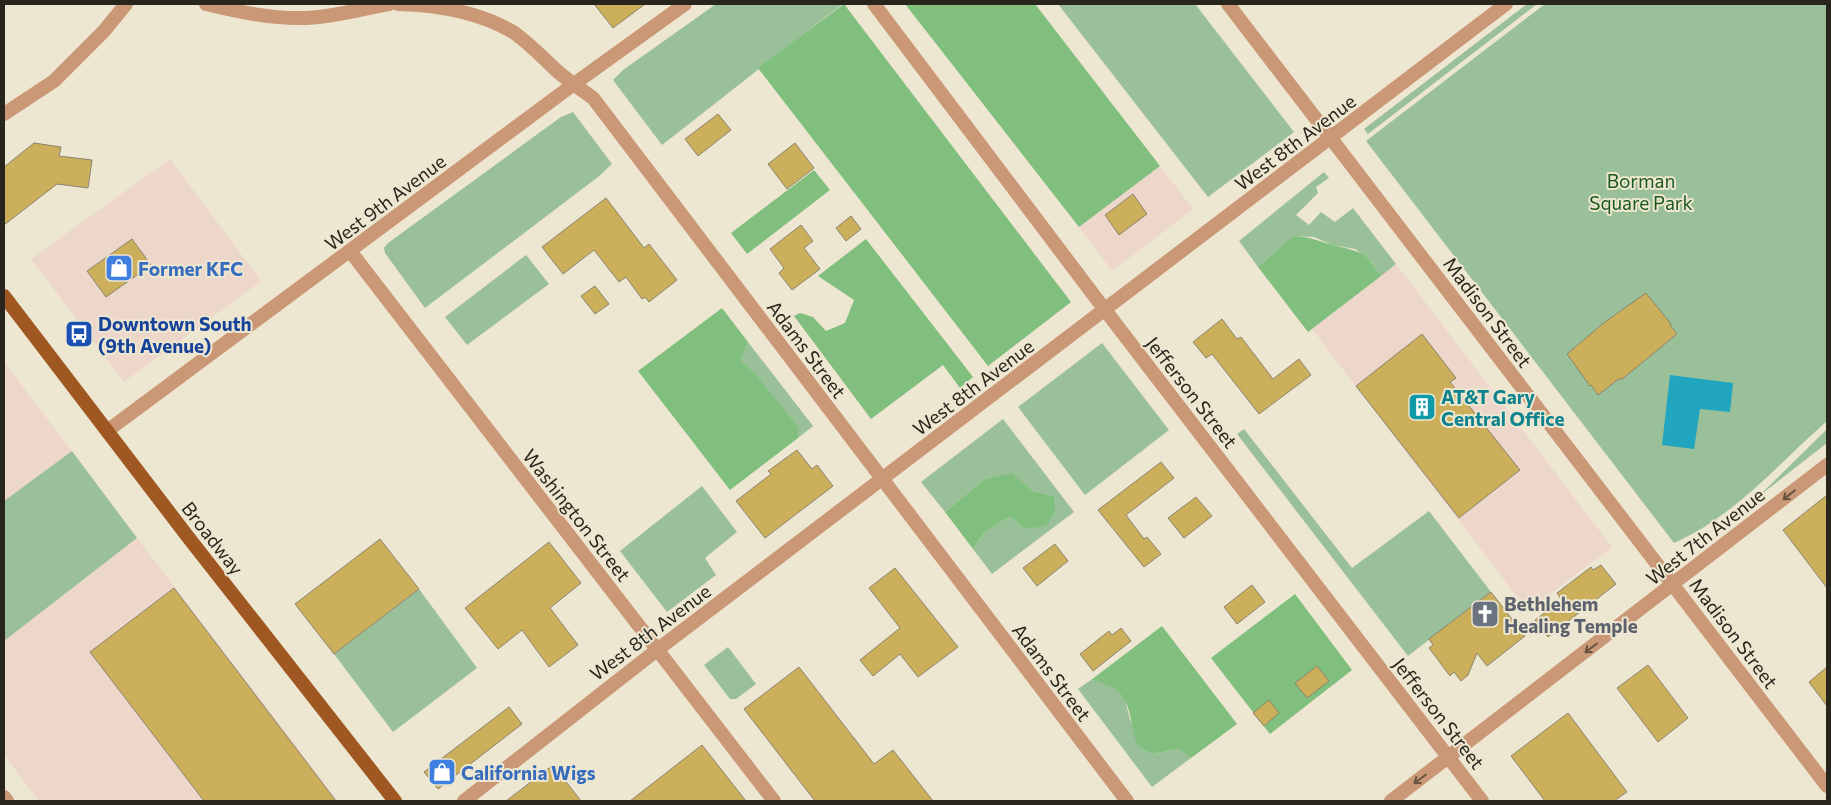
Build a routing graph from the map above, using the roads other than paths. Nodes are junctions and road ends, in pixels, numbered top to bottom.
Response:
1 (126, 4) edge
2 (206, 4) edge
3 (389, 4) edge
4 (398, 4) edge
5 (685, 4) edge
6 (874, 4) edge
7 (1228, 4) edge
8 (1506, 4) edge
9 (574, 84) junction
10 (4, 114) edge
11 (1331, 138) junction
12 (350, 252) junction
13 (4, 296) edge
14 (1106, 310) junction
15 (107, 431) junction
16 (1827, 465) edge
17 (882, 479) junction
18 (1673, 585) junction
19 (657, 650) junction
20 (1449, 757) junction
21 (1827, 786) edge
22 (4, 797) edge
23 (7, 801) edge
24 (395, 801) edge
25 (464, 801) edge
26 (774, 801) edge
27 (1127, 801) edge
28 (1391, 801) edge
29 (1482, 801) edge

1 - 10 street
2 - 3 street
4 - 9 street, Adams Street
5 - 9 street, West 9th Avenue
6 - 14 street, Jefferson Street
7 - 11 street, Madison Street
8 - 11 street, West 8th Avenue
9 - 12 street, West 9th Avenue
9 - 17 street, Adams Street
11 - 14 street, West 8th Avenue
11 - 18 street, Madison Street
12 - 15 street, West 9th Avenue
12 - 19 street, Washington Street
13 - 15 main road, Broadway
14 - 17 street, West 8th Avenue
14 - 20 street, Jefferson Street
15 - 24 main road, Broadway
16 -> 18 street, West 7th Avenue
17 - 19 street, West 8th Avenue
17 - 27 street, Adams Street
18 -> 20 street, West 7th Avenue
18 - 21 street, Madison Street
19 - 25 street, West 8th Avenue
19 - 26 street, Washington Street
20 -> 28 street, West 7th Avenue
20 - 29 street, Jefferson Street
22 - 23 street

